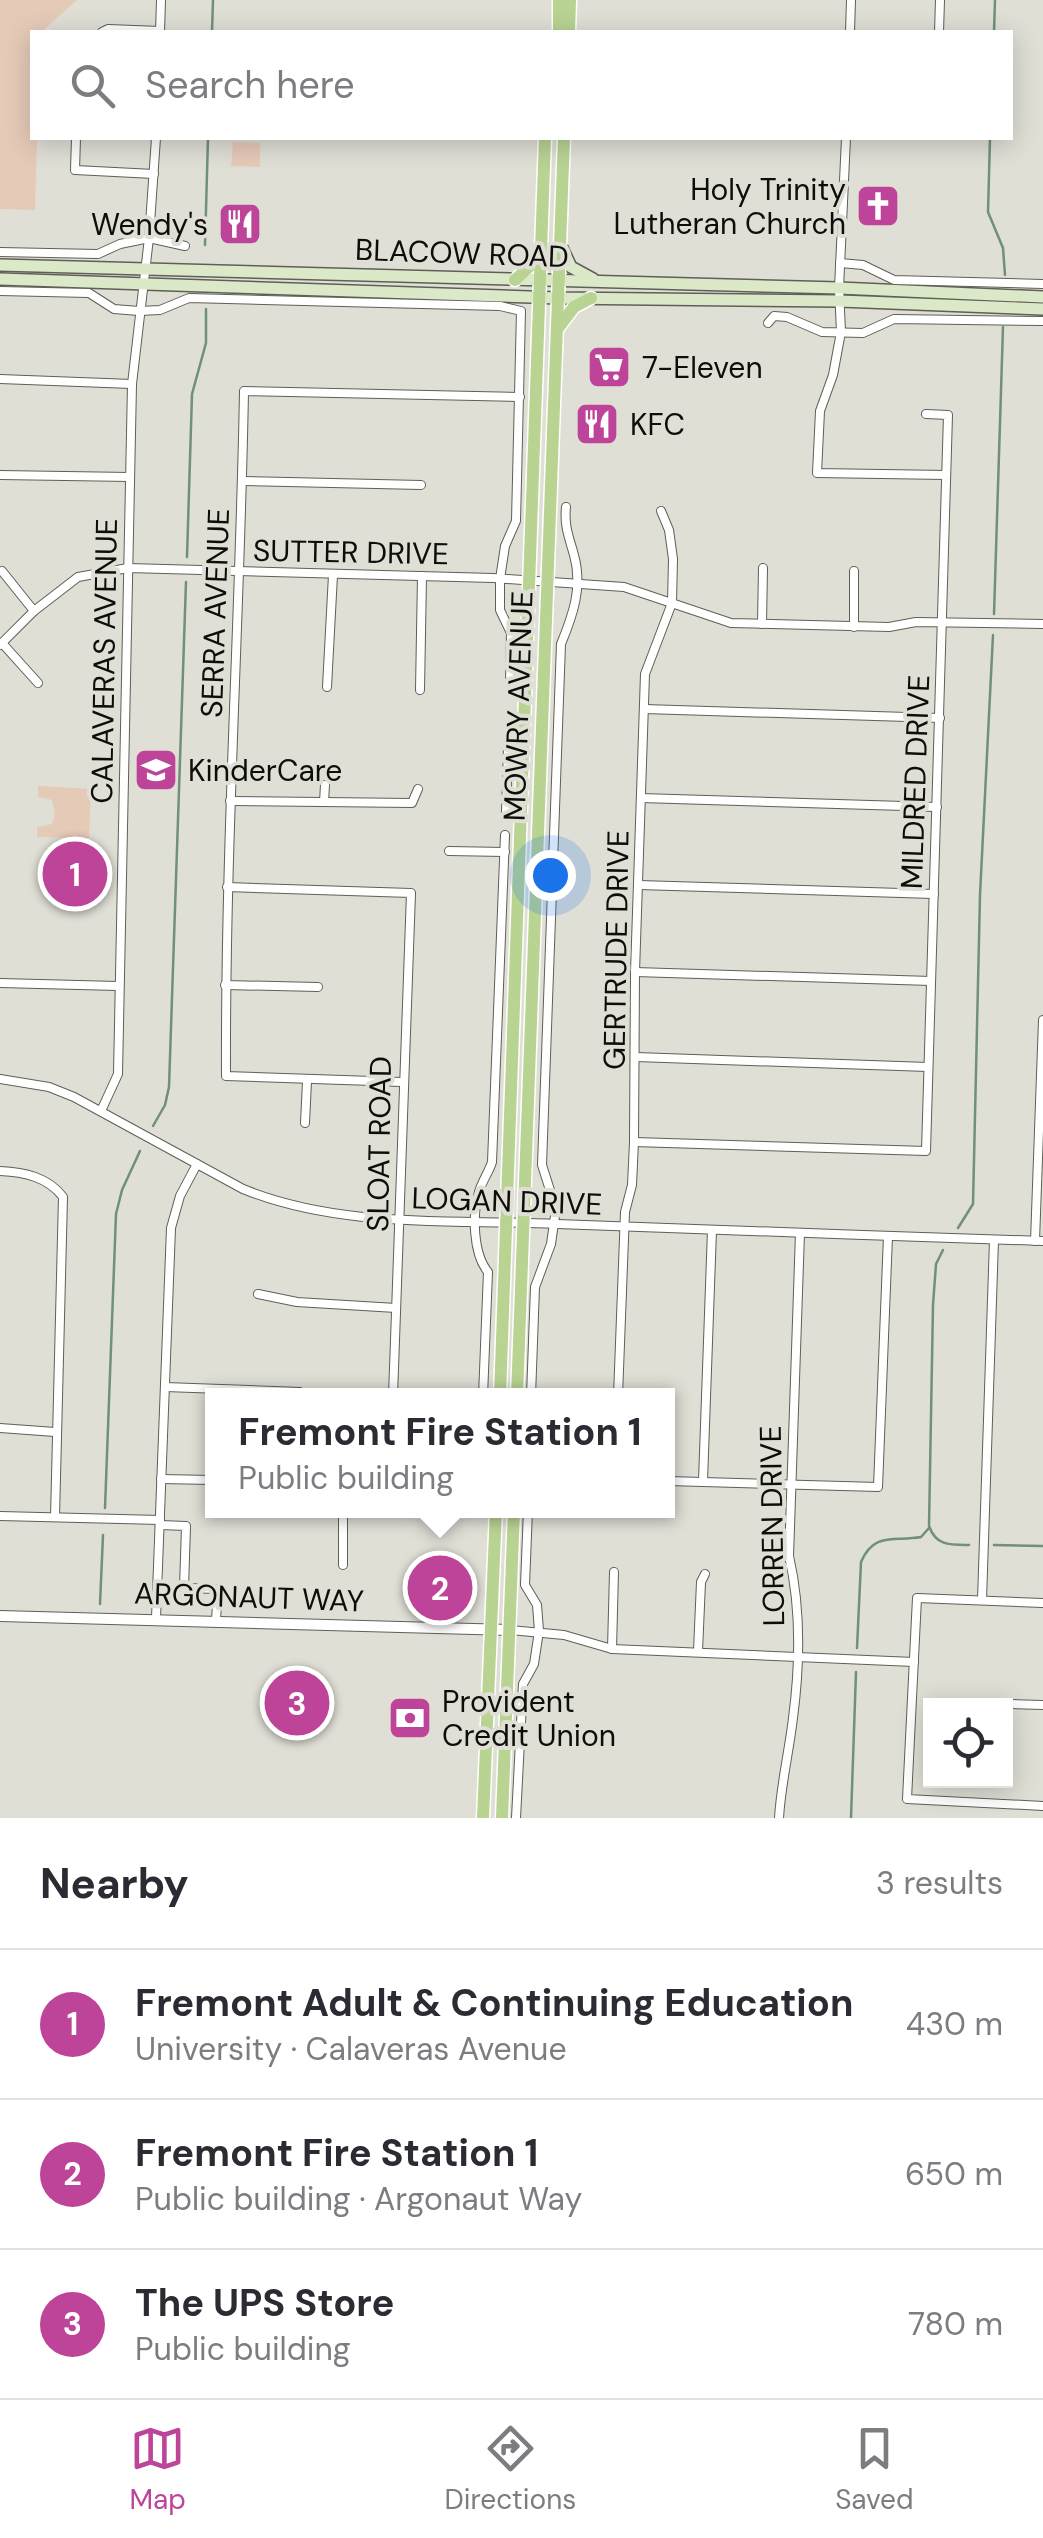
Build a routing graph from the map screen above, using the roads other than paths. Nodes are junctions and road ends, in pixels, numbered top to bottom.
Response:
1 (161, 0) edge
2 (550, 0) edge
3 (558, 0) edge
4 (570, 0) edge
5 (852, 0) edge
6 (940, 0) edge
7 (160, 30) edge
8 (549, 30) edge
9 (559, 30) edge
10 (569, 30) edge
11 (850, 30) edge
12 (939, 30) edge
13 (76, 140) edge
14 (156, 140) edge
15 (545, 140) edge
16 (564, 140) edge
17 (846, 140) edge
18 (154, 174) junction
19 (149, 238) junction
20 (560, 242) junction
21 (185, 246) dead end
22 (541, 250) junction
23 (0, 252) edge
24 (840, 263) junction
25 (0, 265) edge
26 (144, 269) junction
27 (0, 279) edge
28 (515, 280) junction
29 (540, 281) junction
30 (558, 281) junction
31 (612, 282) junction
32 (142, 283) junction
33 (1043, 284) edge
34 (0, 290) edge
35 (839, 295) junction
36 (1043, 296) edge
37 (539, 297) junction
38 (558, 298) junction
39 (590, 298) junction
40 (1043, 309) edge
41 (138, 310) junction
42 (520, 311) joint
43 (1043, 321) edge
44 (768, 323) dead end
45 (556, 330) junction
46 (841, 332) junction
47 (0, 379) edge
48 (132, 384) junction
49 (520, 397) junction
50 (926, 414) dead end
51 (946, 475) junction
52 (0, 476) edge
53 (130, 477) junction
54 (242, 481) junction
55 (420, 485) dead end
56 (566, 506) dead end
57 (662, 510) dead end
58 (128, 568) junction
59 (764, 568) dead end
60 (2, 571) dead end
61 (854, 571) dead end
62 (238, 572) junction
63 (332, 575) junction
64 (422, 576) junction
65 (500, 578) junction
66 (529, 580) junction
67 (548, 581) junction
68 (578, 586) junction
69 (672, 603) junction
70 (34, 611) junction
71 (943, 622) junction
72 (762, 624) junction
73 (1043, 624) edge
74 (854, 626) junction
75 (1, 644) edge
76 (38, 683) dead end
77 (510, 683) dead end
78 (328, 687) dead end
79 (420, 690) dead end
80 (644, 709) junction
81 (940, 718) junction
82 (325, 786) dead end
83 (418, 789) dead end
84 (641, 798) junction
85 (230, 801) junction
86 (324, 802) junction
87 (937, 806) junction
88 (506, 836) dead end
89 (449, 852) dead end
90 (505, 852) junction
91 (639, 884) junction
92 (227, 887) junction
93 (934, 894) junction
94 (635, 972) junction
95 (931, 982) junction
96 (0, 983) edge
97 (226, 985) junction
98 (118, 986) junction
99 (318, 987) dead end
100 (1043, 1020) edge
101 (636, 1056) junction
102 (928, 1067) junction
103 (0, 1079) edge
104 (307, 1081) junction
105 (402, 1082) junction
106 (101, 1111) junction
107 (305, 1122) dead end
108 (1041, 1132) edge
109 (634, 1142) junction
110 (197, 1164) junction
111 (0, 1171) edge
112 (401, 1219) junction
113 (477, 1221) junction
114 (506, 1222) junction
115 (524, 1223) junction
116 (554, 1224) junction
117 (625, 1228) junction
118 (712, 1230) junction
119 (800, 1233) junction
120 (888, 1236) junction
121 (994, 1240) junction
122 (1039, 1241) edge
123 (258, 1294) dead end
124 (396, 1308) junction
125 (165, 1387) junction
126 (205, 1388) edge
127 (394, 1388) edge
128 (483, 1388) edge
129 (500, 1388) edge
130 (517, 1388) edge
131 (532, 1388) edge
132 (618, 1388) edge
133 (0, 1428) edge
134 (55, 1432) junction
135 (161, 1479) junction
136 (205, 1480) edge
137 (675, 1480) edge
138 (703, 1482) junction
139 (790, 1484) junction
140 (0, 1516) edge
141 (55, 1517) junction
142 (343, 1518) edge
143 (496, 1518) edge
144 (514, 1518) edge
145 (528, 1518) edge
146 (160, 1522) junction
147 (342, 1565) dead end
148 (614, 1572) dead end
149 (706, 1574) dead end
150 (982, 1600) junction
151 (1043, 1603) edge
152 (0, 1616) edge
153 (156, 1618) junction
154 (216, 1620) junction
155 (491, 1630) junction
156 (510, 1630) junction
157 (539, 1632) junction
158 (612, 1649) junction
159 (698, 1652) junction
160 (797, 1655) junction
161 (914, 1662) junction
162 (1013, 1704) edge
163 (1043, 1705) edge
164 (977, 1804) junction
165 (1043, 1806) edge
166 (484, 1818) edge
167 (502, 1818) edge
168 (516, 1818) edge
169 (780, 1818) edge
170 (976, 1818) edge

1 - 7 street
2 - 8 main road
3 - 9 main road
4 - 10 main road
5 - 11 street
6 - 12 street
13 - 18 street
14 - 18 street, CALAVERAS AVENUE
15 - 22 main road, MOWRY AVENUE
16 - 20 main road, MOWRY AVENUE
17 - 24 street
18 - 19 street, CALAVERAS AVENUE
19 - 21 street
19 - 23 street
19 - 26 street, CALAVERAS AVENUE
20 - 30 main road, MOWRY AVENUE
20 - 31 main road
22 - 28 main road
22 - 29 main road, MOWRY AVENUE
24 - 33 street
24 - 35 street
25 - 26 main road, BLACOW ROAD
26 - 28 main road, BLACOW ROAD
26 - 32 street, CALAVERAS AVENUE
27 - 32 main road, BLACOW ROAD
28 - 29 main road, BLACOW ROAD
29 - 30 main road, BLACOW ROAD
29 - 37 main road, MOWRY AVENUE
30 - 31 main road, BLACOW ROAD
30 - 38 main road, MOWRY AVENUE
31 - 35 main road, BLACOW ROAD
32 - 37 main road, BLACOW ROAD
32 - 41 street, CALAVERAS AVENUE
34 - 41 street
35 - 36 main road, BLACOW ROAD
35 - 39 main road, BLACOW ROAD
35 - 40 main road, BLACOW ROAD
35 - 46 street
37 - 38 main road, BLACOW ROAD
37 - 66 main road, MOWRY AVENUE
38 - 39 main road, BLACOW ROAD
38 - 45 main road, MOWRY AVENUE
39 - 45 main road
41 - 42 street, BLACOW ROAD
41 - 48 street, CALAVERAS AVENUE
42 - 49 street, MOWRY AVENUE
43 - 46 street
44 - 46 street
45 - 67 main road, MOWRY AVENUE
46 - 51 street
47 - 48 street
48 - 53 street, CALAVERAS AVENUE
49 - 54 street, SERRA AVENUE
49 - 65 street, MOWRY AVENUE
50 - 51 street, MILDRED DRIVE
51 - 71 street, MILDRED DRIVE
52 - 53 street
53 - 58 street, CALAVERAS AVENUE
54 - 55 street
54 - 62 street, SERRA AVENUE
56 - 68 street, MOWRY AVENUE
57 - 69 street, GERTRUDE DRIVE
58 - 62 street, SUTTER DRIVE
58 - 70 street, SUTTER DRIVE
58 - 98 street, CALAVERAS AVENUE
59 - 72 street
60 - 70 street
61 - 74 street
62 - 63 street, SUTTER DRIVE
62 - 85 street, SERRA AVENUE
63 - 64 street, SUTTER DRIVE
63 - 78 street
64 - 65 street, SUTTER DRIVE
64 - 79 street
65 - 66 street, SUTTER DRIVE
65 - 77 street, MOWRY AVENUE
66 - 67 street, SUTTER DRIVE
66 - 114 main road, MOWRY AVENUE
67 - 68 street, SUTTER DRIVE
67 - 115 main road, MOWRY AVENUE
68 - 69 street, SUTTER DRIVE
68 - 116 street, MOWRY AVENUE
69 - 72 street, SUTTER DRIVE
69 - 80 street, GERTRUDE DRIVE
70 - 75 street, SUTTER DRIVE
71 - 73 street, SUTTER DRIVE
71 - 74 street, SUTTER DRIVE
71 - 81 street, MILDRED DRIVE
72 - 74 street, SUTTER DRIVE
75 - 76 street
80 - 81 street
80 - 84 street, GERTRUDE DRIVE
81 - 87 street, MILDRED DRIVE
82 - 86 street
83 - 86 street
84 - 87 street
84 - 91 street, GERTRUDE DRIVE
85 - 86 street
85 - 92 street, SERRA AVENUE
87 - 93 street, MILDRED DRIVE
88 - 90 street, MOWRY AVENUE
89 - 90 street
90 - 113 street, MOWRY AVENUE
91 - 93 street
91 - 94 street, GERTRUDE DRIVE
92 - 97 street, SERRA AVENUE
92 - 105 street, SLOAT ROAD
93 - 95 street, MILDRED DRIVE
94 - 95 street
94 - 101 street, GERTRUDE DRIVE
95 - 102 street, MILDRED DRIVE
96 - 98 street
97 - 99 street
97 - 104 street, SERRA AVENUE
98 - 106 street, CALAVERAS AVENUE
100 - 108 street
101 - 102 street
101 - 109 street, GERTRUDE DRIVE
102 - 109 street, MILDRED DRIVE
103 - 106 street, LOGAN DRIVE
104 - 105 street
104 - 107 street
105 - 112 street, SLOAT ROAD
106 - 110 street, LOGAN DRIVE
108 - 122 street
109 - 117 street, GERTRUDE DRIVE
110 - 112 street, LOGAN DRIVE
110 - 125 street
111 - 134 street
112 - 113 street, LOGAN DRIVE
112 - 124 street, SLOAT ROAD
113 - 114 street, LOGAN DRIVE
113 - 128 street, MOWRY AVENUE
114 - 115 street, LOGAN DRIVE
114 - 129 main road, MOWRY AVENUE
115 - 116 street, LOGAN DRIVE
115 - 130 main road, MOWRY AVENUE
116 - 117 street, LOGAN DRIVE
116 - 131 street, MOWRY AVENUE
117 - 118 street, LOGAN DRIVE
117 - 132 street, GERTRUDE DRIVE
118 - 119 street, LOGAN DRIVE
118 - 138 street
119 - 120 street, LOGAN DRIVE
119 - 139 street, LORREN DRIVE
120 - 121 street, LOGAN DRIVE
120 - 139 street
121 - 122 street, LOGAN DRIVE
121 - 150 street
123 - 124 street
124 - 127 street, SLOAT ROAD
125 - 126 street
125 - 135 street
133 - 134 street
134 - 141 street
135 - 136 street
135 - 146 street
137 - 138 street
138 - 139 street
139 - 160 street, LORREN DRIVE
140 - 141 street
141 - 146 street
142 - 147 street
143 - 155 main road
144 - 156 main road
145 - 157 street
146 - 153 street
146 - 154 street
148 - 158 street
149 - 159 street
150 - 151 street
150 - 161 street
152 - 153 street, ARGONAUT WAY
153 - 154 street, ARGONAUT WAY
154 - 155 street, ARGONAUT WAY
155 - 156 street, ARGONAUT WAY
155 - 166 main road
156 - 157 street, ARGONAUT WAY
156 - 167 main road
157 - 158 street, ARGONAUT WAY
157 - 168 street
158 - 159 street, ARGONAUT WAY
159 - 160 street, ARGONAUT WAY
160 - 161 street, ARGONAUT WAY
160 - 169 street, LORREN DRIVE
161 - 164 street
162 - 163 street
164 - 165 street
164 - 170 street

